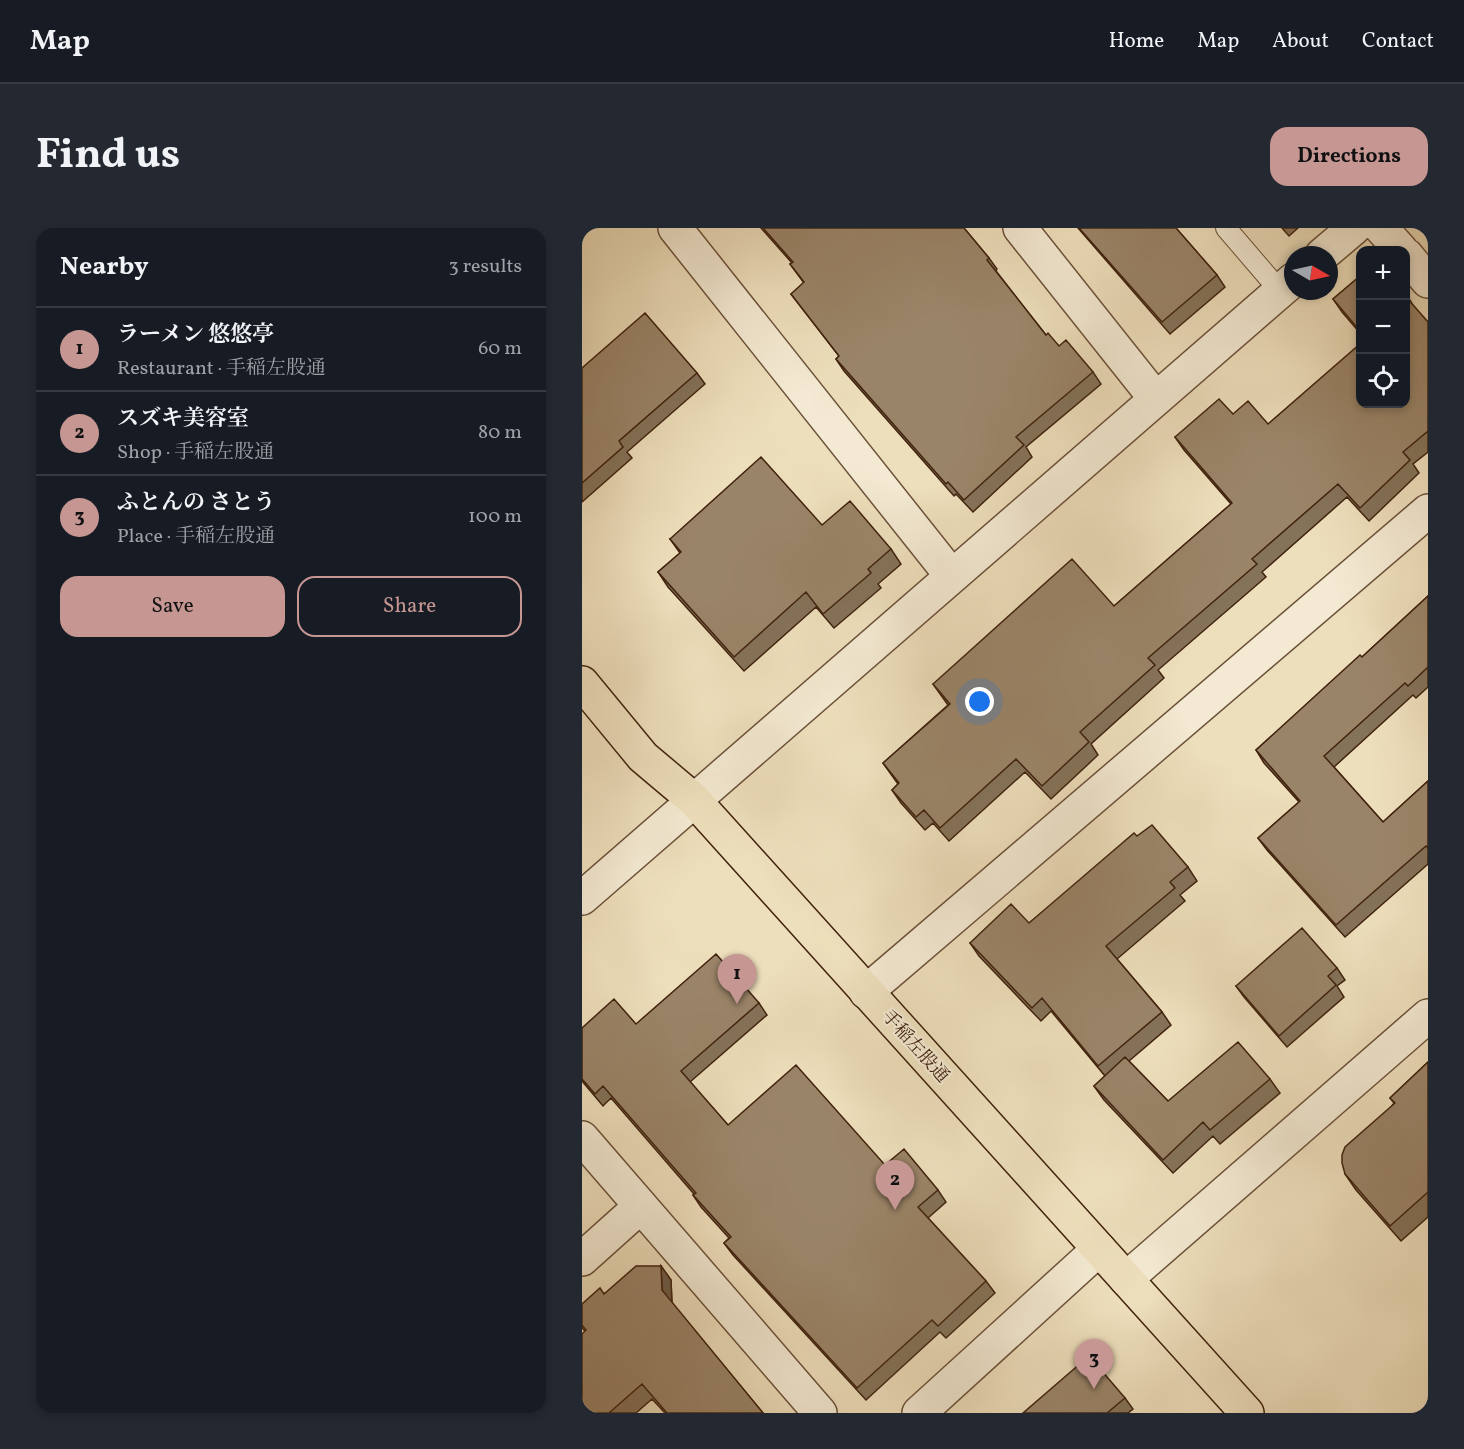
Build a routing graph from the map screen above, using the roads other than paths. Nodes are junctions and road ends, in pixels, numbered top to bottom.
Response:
1 (675, 228) edge
2 (1020, 228) edge
3 (1226, 228) edge
4 (1354, 228) edge
5 (1381, 228) edge
6 (1333, 246) edge
7 (1397, 246) edge
8 (1410, 260) edge
9 (1428, 280) edge
10 (1284, 283) edge
11 (1284, 287) edge
12 (1156, 399) junction
13 (1428, 511) edge
14 (951, 575) junction
15 (582, 683) edge
16 (694, 800) junction
17 (582, 898) edge
18 (866, 992) junction
19 (1428, 1016) edge
20 (582, 1138) edge
21 (641, 1206) junction
22 (1098, 1249) junction
23 (582, 1259) edge
24 (1126, 1279) junction
25 (820, 1413) edge
26 (919, 1413) edge
27 (1247, 1413) edge

1 - 14 street
2 - 12 street
3 - 10 lane
4 - 6 street
5 - 7 street
8 - 9 street
11 - 12 street
12 - 14 street
13 - 18 street
14 - 16 street
15 - 16 main road, 手稲左股通
16 - 17 street
16 - 18 main road, 手稲左股通
18 - 22 main road, 手稲左股通
19 - 24 street
20 - 21 street
21 - 23 street
21 - 25 street
22 - 24 main road, 手稲左股通
22 - 26 street
24 - 27 main road, 手稲左股通

